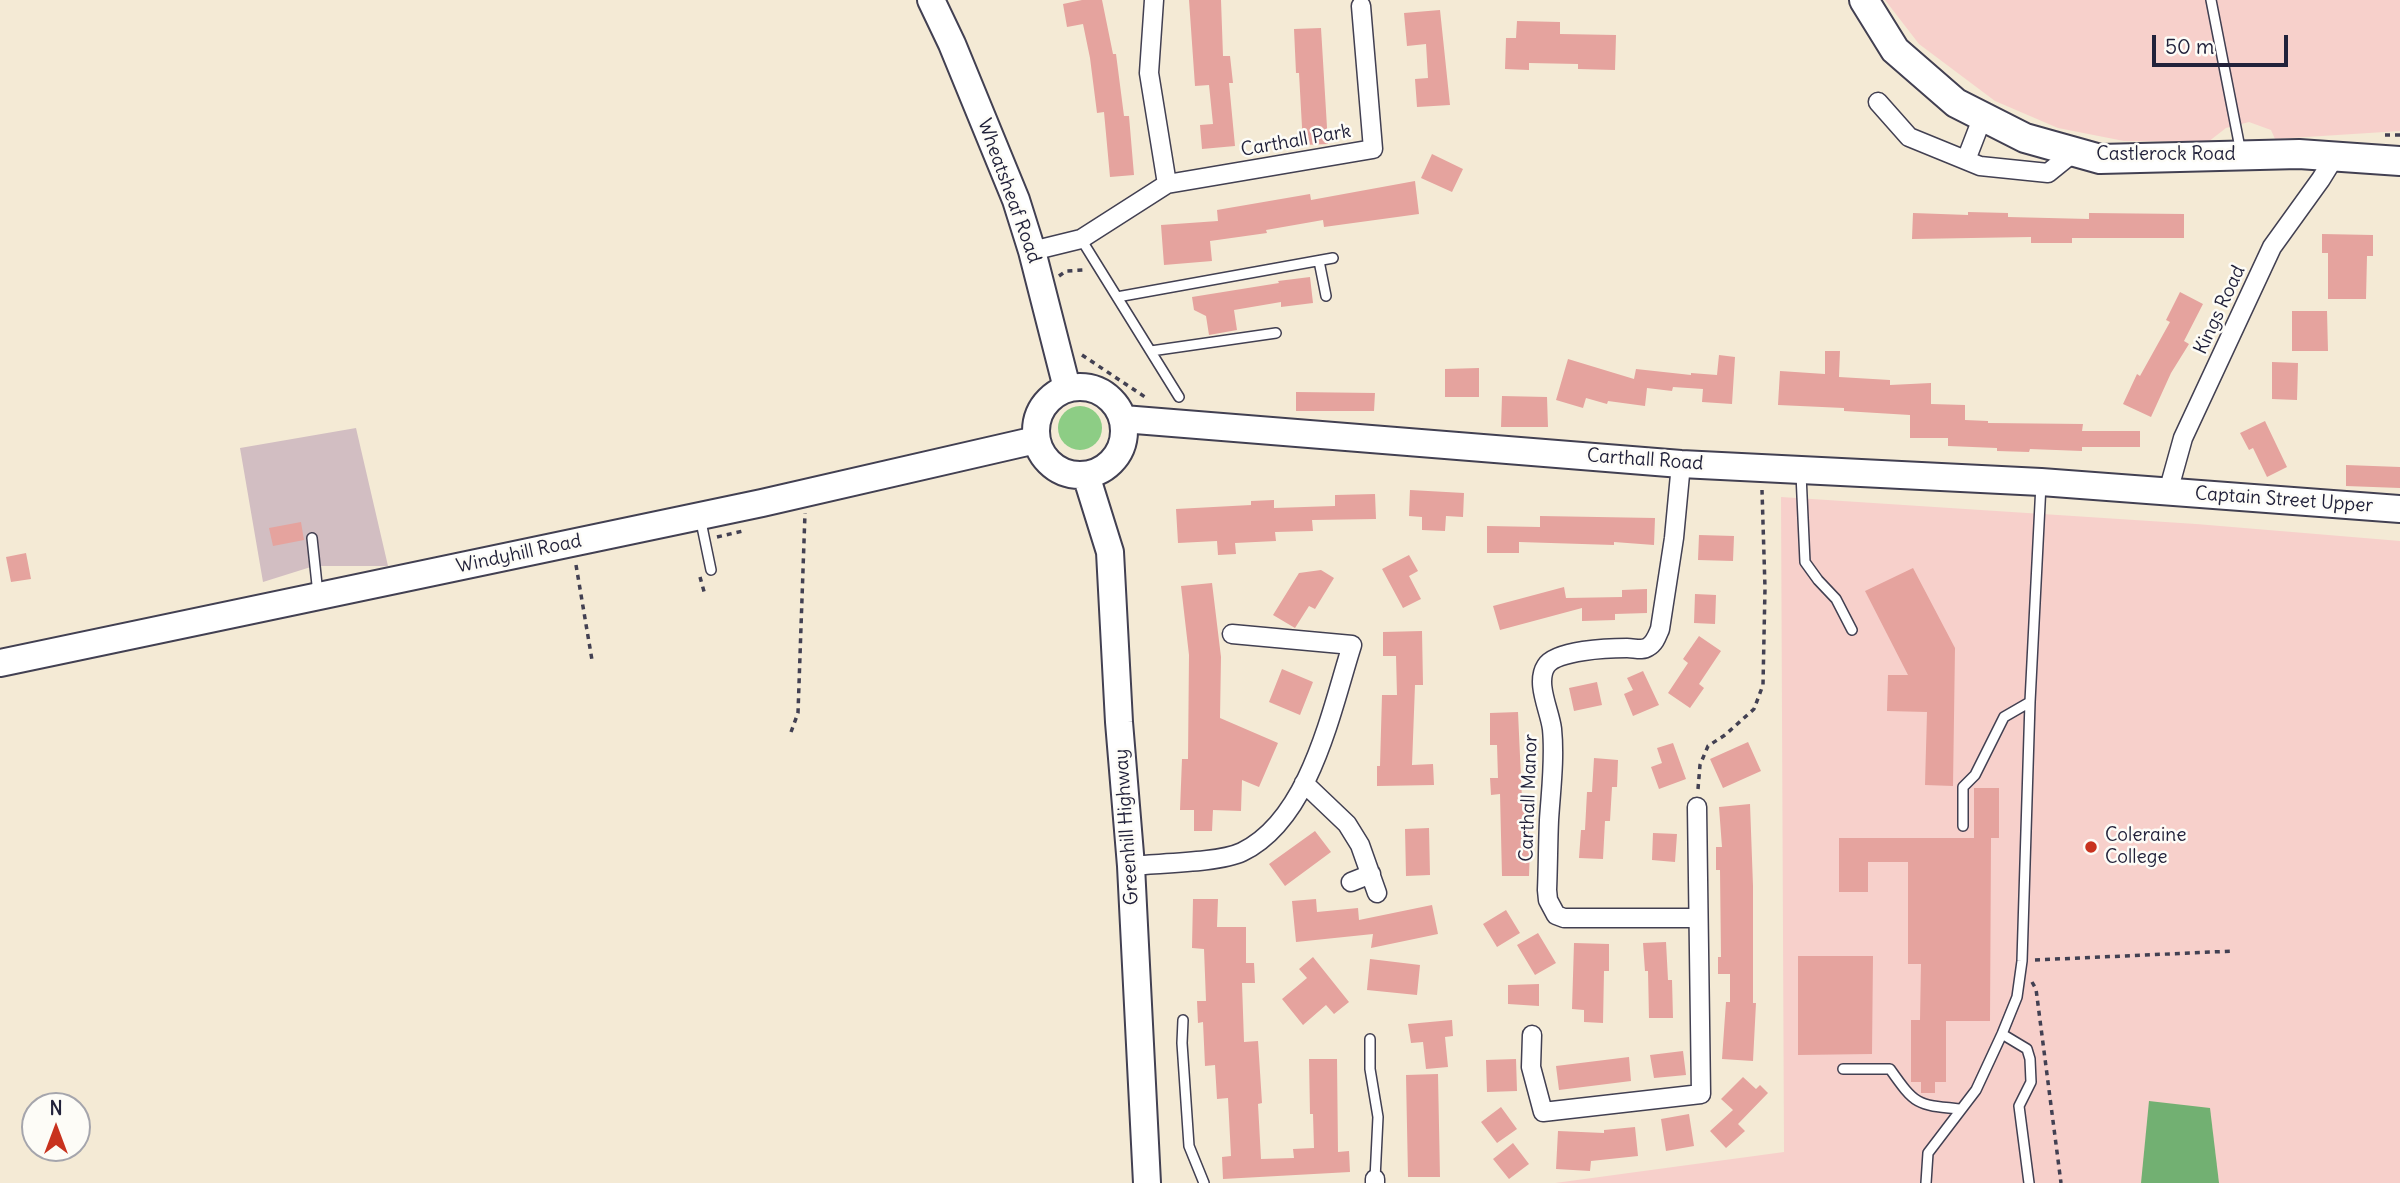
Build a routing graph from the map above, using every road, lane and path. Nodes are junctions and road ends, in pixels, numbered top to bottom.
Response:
1 (931, 0) edge
2 (1154, 0) edge
3 (1864, 0) edge
4 (2211, 0) edge
5 (1361, 6) dead end
6 (1878, 102) dead end
7 (1983, 116) junction
8 (2385, 135) dead end
9 (2400, 135) edge
10 (2074, 152) junction
11 (2242, 155) junction
12 (2334, 158) junction
13 (1966, 160) junction
14 (2400, 162) edge
15 (1167, 184) junction
16 (1081, 239) junction
17 (1032, 251) junction
18 (1333, 258) dead end
19 (1319, 261) junction
20 (1103, 274) junction
21 (1057, 281) dead end
22 (1326, 296) dead end
23 (1117, 297) junction
24 (1276, 333) dead end
25 (1151, 351) junction
26 (1080, 353) dead end
27 (1067, 388) junction
28 (1179, 397) dead end
29 (1148, 400) dead end
30 (1123, 419) junction
31 (1036, 440) junction
32 (1681, 464) junction
33 (1761, 467) junction
34 (1800, 468) junction
35 (1086, 475) junction
36 (2041, 482) junction
37 (2168, 492) junction
38 (802, 494) junction
39 (2400, 509) edge
40 (699, 516) junction
41 (312, 538) dead end
42 (572, 542) junction
43 (711, 570) dead end
44 (318, 596) junction
45 (1852, 630) dead end
46 (1232, 634) dead end
47 (592, 660) dead end
48 (0, 663) edge
49 (2030, 702) junction
50 (791, 732) dead end
51 (1304, 783) junction
52 (1697, 807) joint
53 (1963, 826) dead end
54 (1130, 866) junction
55 (1371, 874) junction
56 (1351, 882) dead end
57 (1377, 893) dead end
58 (1698, 918) junction
59 (2234, 951) dead end
60 (2042, 959) dead end
61 (2020, 980) junction
62 (1184, 1020) dead end
63 (2002, 1034) junction
64 (1532, 1035) dead end
65 (1370, 1039) dead end
66 (1843, 1069) dead end
67 (1961, 1109) junction
68 (1375, 1181) edge
69 (1147, 1183) edge
70 (1204, 1183) edge
71 (1926, 1183) edge
72 (2029, 1183) edge
73 (2061, 1183) edge

1 - 17 main road, Wheatsheaf Road
2 - 15 street
3 - 7 main road, Castlerock Road
4 - 11 lane
5 - 15 street, Carthall Park
6 - 13 street
7 - 10 main road, Castlerock Road
7 - 13 street
8 - 9 path
10 - 11 main road, Castlerock Road
10 - 13 street
11 - 12 main road, Castlerock Road
12 - 14 main road, Castlerock Road
12 - 37 street, Kings Road
15 - 16 street, Carthall Park
16 - 17 street, Carthall Park
16 - 20 lane
17 - 27 main road, Wheatsheaf Road
18 - 19 lane
19 - 22 lane
19 - 23 lane
20 - 21 path
20 - 23 lane
23 - 25 lane
24 - 25 lane
25 - 28 lane
26 - 29 path
27 - 30 main road
27 - 31 main road
30 - 32 main road, Carthall Road
30 - 35 main road
31 - 35 main road
31 - 38 main road, Windyhill Road
32 - 33 main road, Carthall Road
32 - 58 street, Carthall Manor
33 - 34 main road, Carthall Road
33 - 52 path
34 - 36 main road, Carthall Road
34 - 45 lane
35 - 54 main road, Greenhill Highway
36 - 37 main road, Carthall Road
36 - 49 lane
37 - 39 main road, Captain Street Upper
38 - 40 main road, Windyhill Road
38 - 50 path
40 - 42 main road, Windyhill Road
40 - 43 lane
41 - 44 lane
42 - 44 main road, Windyhill Road
42 - 47 path
44 - 48 main road, Windyhill Road
46 - 51 street
49 - 53 lane
49 - 61 lane
51 - 54 street
51 - 55 street
52 - 58 street
54 - 69 main road, Greenhill Highway
55 - 56 street
55 - 57 street
58 - 64 street
59 - 60 path
61 - 63 lane
61 - 73 path
62 - 70 lane
63 - 67 lane
63 - 72 lane
65 - 68 lane
66 - 67 lane
67 - 71 lane

